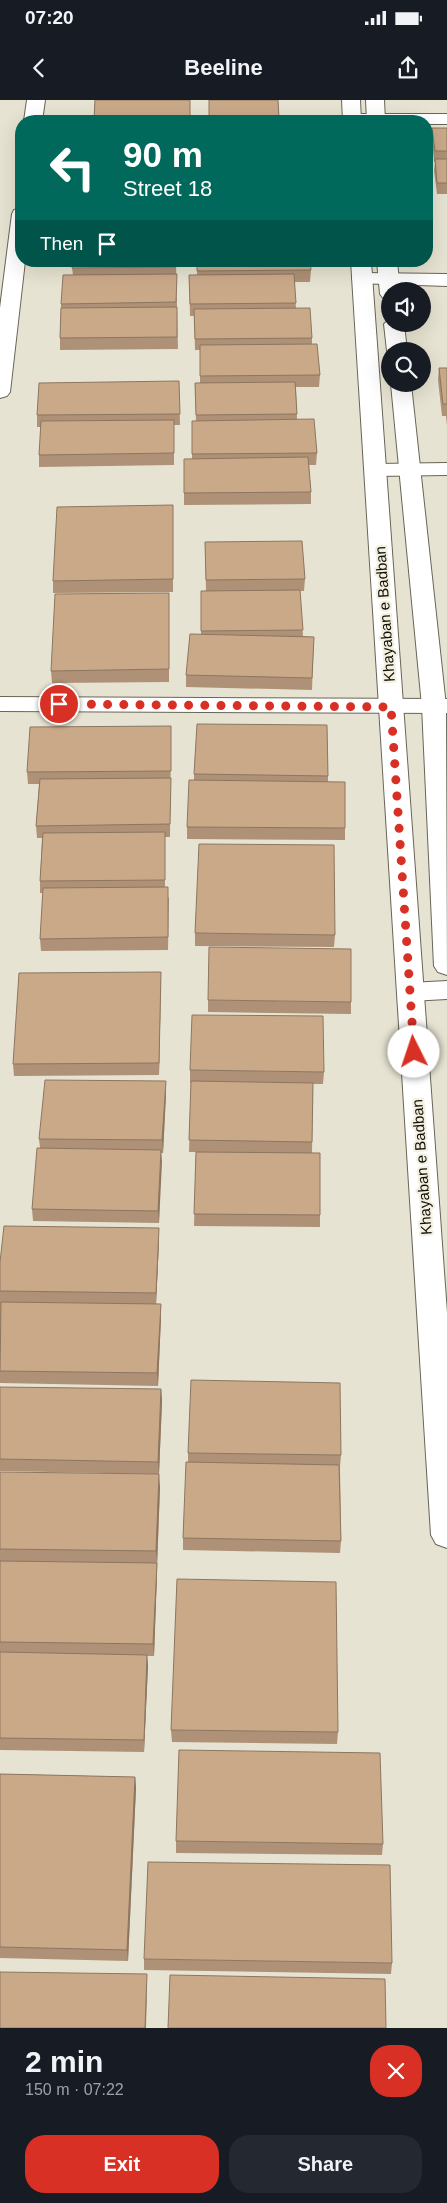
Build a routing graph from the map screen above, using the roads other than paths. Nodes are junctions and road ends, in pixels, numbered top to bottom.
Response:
1 (36, 100) edge
2 (351, 100) edge
3 (375, 100) edge
4 (34, 115) edge
5 (352, 115) edge
6 (376, 115) edge
7 (433, 119) edge
8 (447, 119) edge
9 (15, 265) edge
10 (361, 270) edge
11 (388, 278) edge
12 (447, 280) edge
13 (0, 392) edge
14 (402, 392) edge
15 (412, 469) junction
16 (447, 469) edge
17 (376, 470) junction
18 (0, 704) edge
19 (441, 706) edge
20 (391, 707) junction
21 (447, 966) edge
22 (447, 990) edge
23 (410, 992) junction
24 (441, 1370) edge
25 (447, 1535) edge

1 - 4 street
2 - 5 street
3 - 6 street
7 - 8 street
9 - 13 street
10 - 11 street
10 - 17 street, Khayaban e Badban
11 - 12 street
14 - 15 street
15 - 16 street
15 - 17 street
15 - 19 street
17 - 20 street, Khayaban e Badban
18 - 20 street
19 - 20 street
19 - 21 street
20 - 23 street, Khayaban e Badban
22 - 23 street
23 - 24 street, Khayaban e Badban
24 - 25 street, Khayaban e Badban

